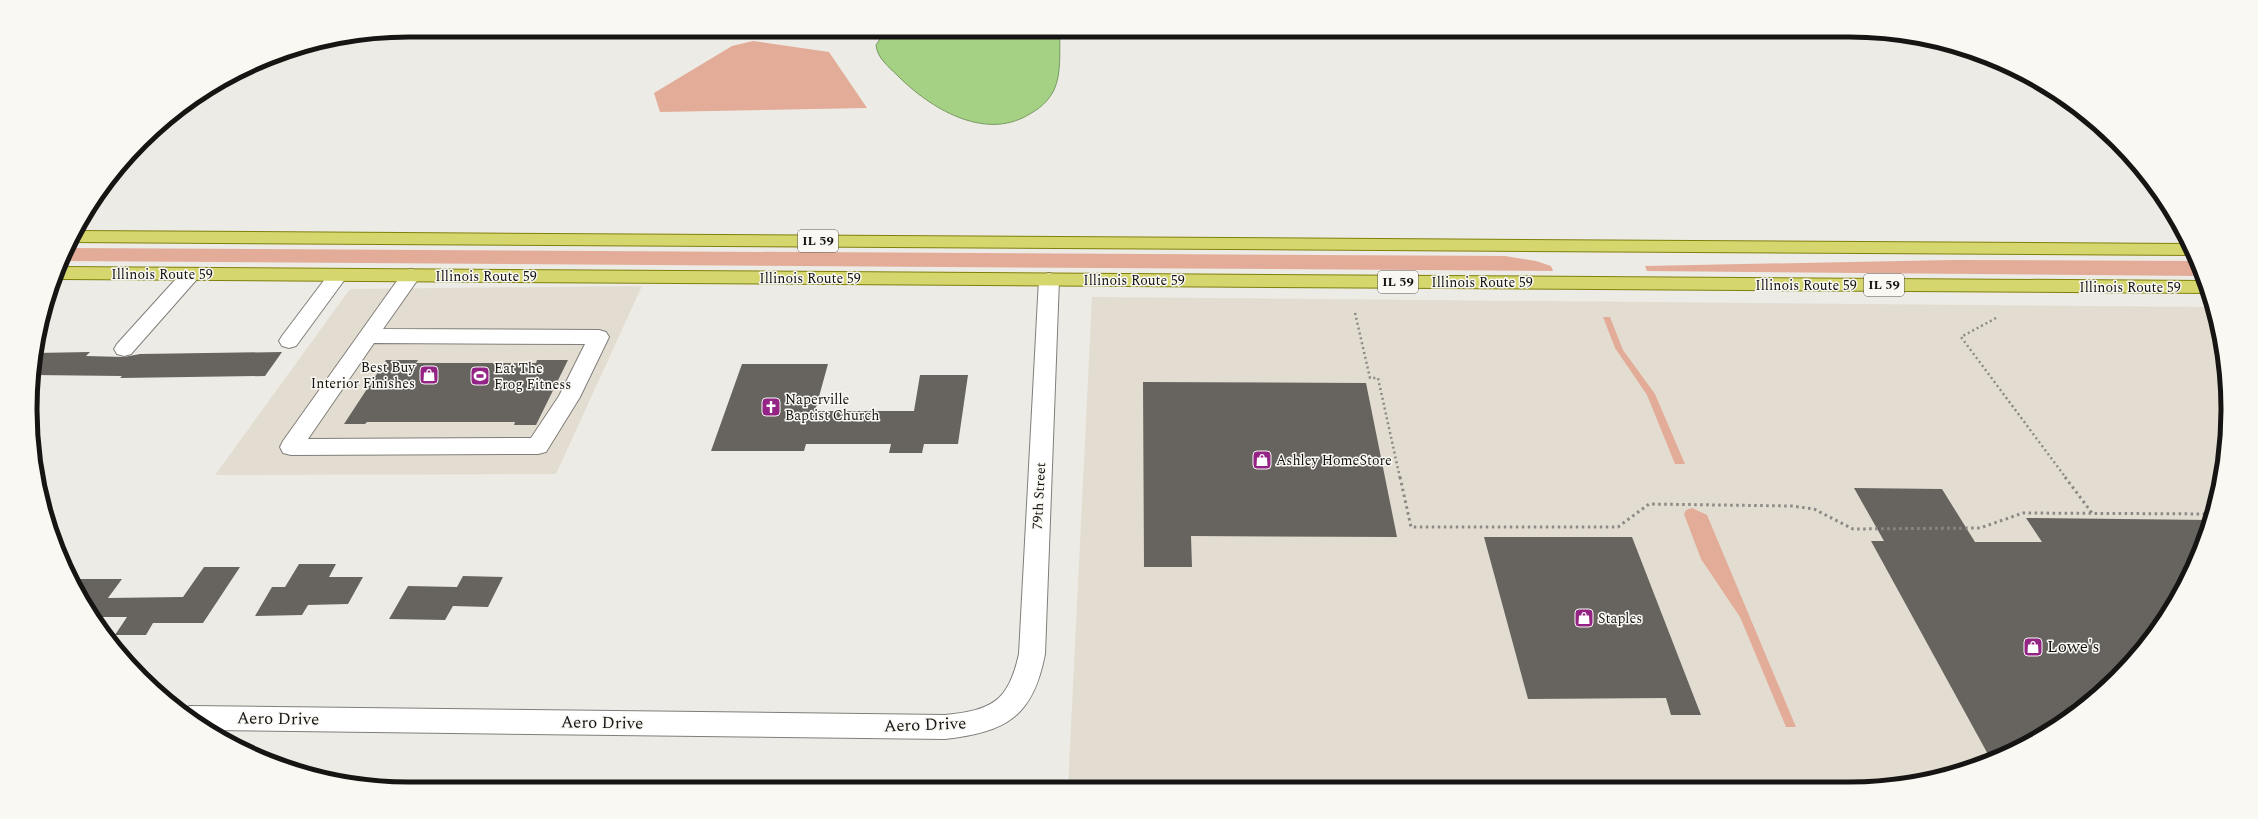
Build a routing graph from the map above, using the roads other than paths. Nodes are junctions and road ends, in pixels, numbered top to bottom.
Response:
1 (79, 237) edge
2 (2185, 250) edge
3 (63, 273) edge
4 (191, 274) junction
5 (338, 275) junction
6 (411, 275) junction
7 (1049, 279) junction
8 (2200, 287) edge
9 (369, 336) junction
10 (289, 341) dead end
11 (124, 349) dead end
12 (1008, 708) joint
13 (202, 718) edge

1 - 2 main road, IL 59
3 - 4 main road, Illinois Route 59 / IL 59
4 - 5 main road, Illinois Route 59 / IL 59
4 - 11 street
5 - 6 main road, Illinois Route 59 / IL 59
5 - 10 street
6 - 7 main road, Illinois Route 59 / IL 59
6 - 9 street
7 - 8 main road, Illinois Route 59 / IL 59
7 - 12 street, 79th Street
9 - 9 street
12 - 13 street, Aero Drive

